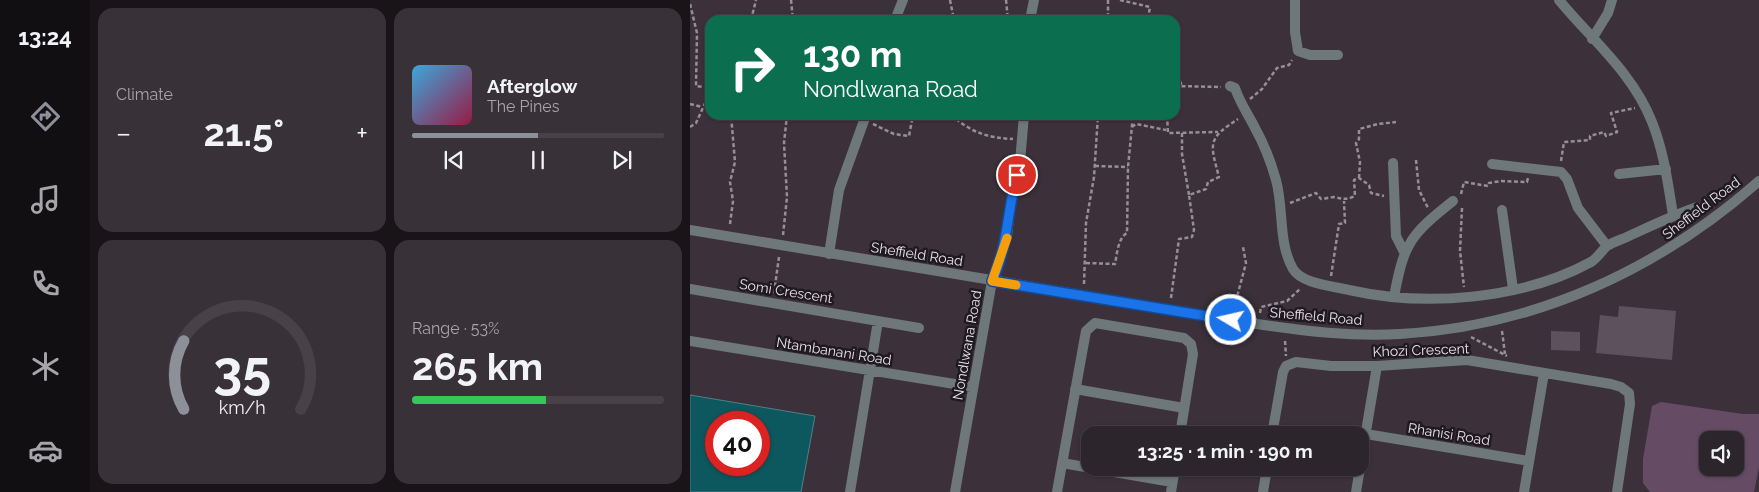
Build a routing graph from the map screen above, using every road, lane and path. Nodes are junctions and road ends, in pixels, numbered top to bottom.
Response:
1 (756, 0) edge
2 (902, 0) edge
3 (950, 0) edge
4 (1006, 0) edge
5 (1034, 0) edge
6 (1108, 0) edge
7 (1120, 0) edge
8 (1295, 0) edge
9 (1559, 0) edge
10 (1612, 0) edge
11 (792, 1) edge
12 (690, 4) edge
13 (752, 15) edge
14 (793, 15) edge
15 (897, 15) edge
16 (953, 15) edge
17 (1008, 15) edge
18 (1031, 15) edge
19 (1108, 15) edge
20 (1149, 15) edge
21 (1592, 39) junction
22 (1298, 51) junction
23 (1338, 55) dead end
24 (1180, 81) edge
25 (1182, 86) joint
26 (1230, 86) joint
27 (705, 87) edge
28 (705, 101) edge
29 (690, 104) edge
30 (702, 108) junction
31 (1646, 108) junction
32 (1243, 109) junction
33 (731, 120) edge
34 (786, 120) edge
35 (865, 120) edge
36 (867, 120) edge
37 (912, 120) edge
38 (959, 120) edge
39 (1024, 120) edge
40 (1098, 120) edge
41 (1133, 120) edge
42 (1167, 120) edge
43 (1396, 122) dead end
44 (690, 127) edge
45 (1132, 127) junction
46 (1166, 130) junction
47 (1218, 132) junction
48 (1182, 133) junction
49 (1022, 140) junction
50 (1416, 160) dead end
51 (1393, 163) dead end
52 (1492, 164) dead end
53 (1094, 166) junction
54 (1128, 167) junction
55 (1528, 167) junction
56 (1666, 169) junction
57 (1562, 172) junction
58 (1619, 174) dead end
59 (1359, 178) junction
60 (1759, 181) edge
61 (1189, 195) junction
62 (1344, 201) junction
63 (1453, 201) junction
64 (1281, 206) junction
65 (1395, 207) junction
66 (1697, 207) dead end
67 (1502, 210) dead end
68 (1674, 215) junction
69 (1432, 216) junction
70 (730, 224) dead end
71 (690, 230) edge
72 (782, 246) junction
73 (1608, 246) junction
74 (1243, 247) dead end
75 (1404, 252) junction
76 (829, 254) junction
77 (779, 257) dead end
78 (1086, 263) junction
79 (1306, 279) junction
80 (992, 281) junction
81 (1084, 284) dead end
82 (1328, 285) junction
83 (690, 289) edge
84 (1513, 289) junction
85 (1394, 297) junction
86 (1472, 297) junction
87 (1171, 298) dead end
88 (772, 303) junction
89 (1234, 308) dead end
90 (1260, 313) dead end
91 (878, 321) junction
92 (920, 328) dead end
93 (1502, 330) dead end
94 (1471, 337) dead end
95 (690, 341) edge
96 (1505, 354) junction
97 (1377, 366) junction
98 (1516, 368) junction
99 (870, 370) junction
100 (1544, 373) junction
101 (973, 387) junction
102 (1075, 389) junction
103 (1184, 408) junction
104 (1181, 426) edge
105 (1274, 426) edge
106 (1367, 426) edge
107 (1369, 434) edge
108 (1529, 461) junction
109 (1062, 463) junction
110 (1266, 476) edge
111 (1359, 476) edge
112 (1171, 487) edge
113 (850, 492) edge
114 (955, 492) edge
115 (1057, 492) edge
116 (1263, 492) edge
117 (1356, 492) edge
118 (1524, 492) edge
119 (1616, 492) edge

1 - 13 path
2 - 15 street
3 - 16 path
4 - 17 path
5 - 18 street
6 - 19 path
7 - 20 path
8 - 22 street
9 - 21 street
10 - 21 street
11 - 14 path
12 - 27 path
21 - 31 street
22 - 23 street
22 - 32 path
24 - 25 path
25 - 26 path
26 - 32 street
28 - 30 path
29 - 30 path
30 - 44 path
31 - 56 street
31 - 57 path
32 - 47 path
32 - 64 street
33 - 70 path
34 - 72 path
35 - 76 street
36 - 37 path
38 - 49 path
39 - 49 street, Nondlwana Road
40 - 53 path
41 - 45 path
42 - 46 path
43 - 59 path
45 - 46 path
45 - 54 path
46 - 48 path
47 - 48 path
47 - 61 path
48 - 61 path
49 - 80 street, Nondlwana Road
50 - 69 path
51 - 65 street
52 - 55 street
53 - 54 path
53 - 78 path
54 - 78 path
55 - 57 street
55 - 63 path
56 - 58 street
56 - 68 street
57 - 73 street
59 - 62 path
59 - 65 path
60 - 80 street, Sheffield Road
61 - 87 path
62 - 64 path
62 - 82 path
63 - 69 street
63 - 86 path
64 - 79 street
65 - 75 street
66 - 68 street
67 - 84 street
68 - 73 street
69 - 75 street
71 - 72 street, Sheffield Road
72 - 76 street, Sheffield Road
73 - 84 street
74 - 89 path
75 - 85 street
76 - 80 street, Sheffield Road
77 - 88 path
78 - 81 path
79 - 82 street
79 - 90 path
80 - 101 street, Nondlwana Road
82 - 85 street
83 - 88 street, Somi Crescent
84 - 86 street
85 - 86 street
88 - 91 street, Somi Crescent
91 - 92 street, Somi Crescent
91 - 99 street
93 - 96 path
94 - 96 path
95 - 99 street, Ntambanani Road
96 - 98 path
97 - 98 street, Khozi Crescent
97 - 105 street, Khozi Crescent
97 - 106 street
98 - 100 street, Khozi Crescent
99 - 101 street, Ntambanani Road
99 - 113 street
100 - 108 street
100 - 119 street, Khozi Crescent
101 - 114 street, Nondlwana Road
102 - 103 street
102 - 103 street
102 - 109 street
103 - 104 street
107 - 108 street, Rhanisi Road
108 - 118 street
109 - 112 street
109 - 115 street
110 - 116 street
111 - 117 street

